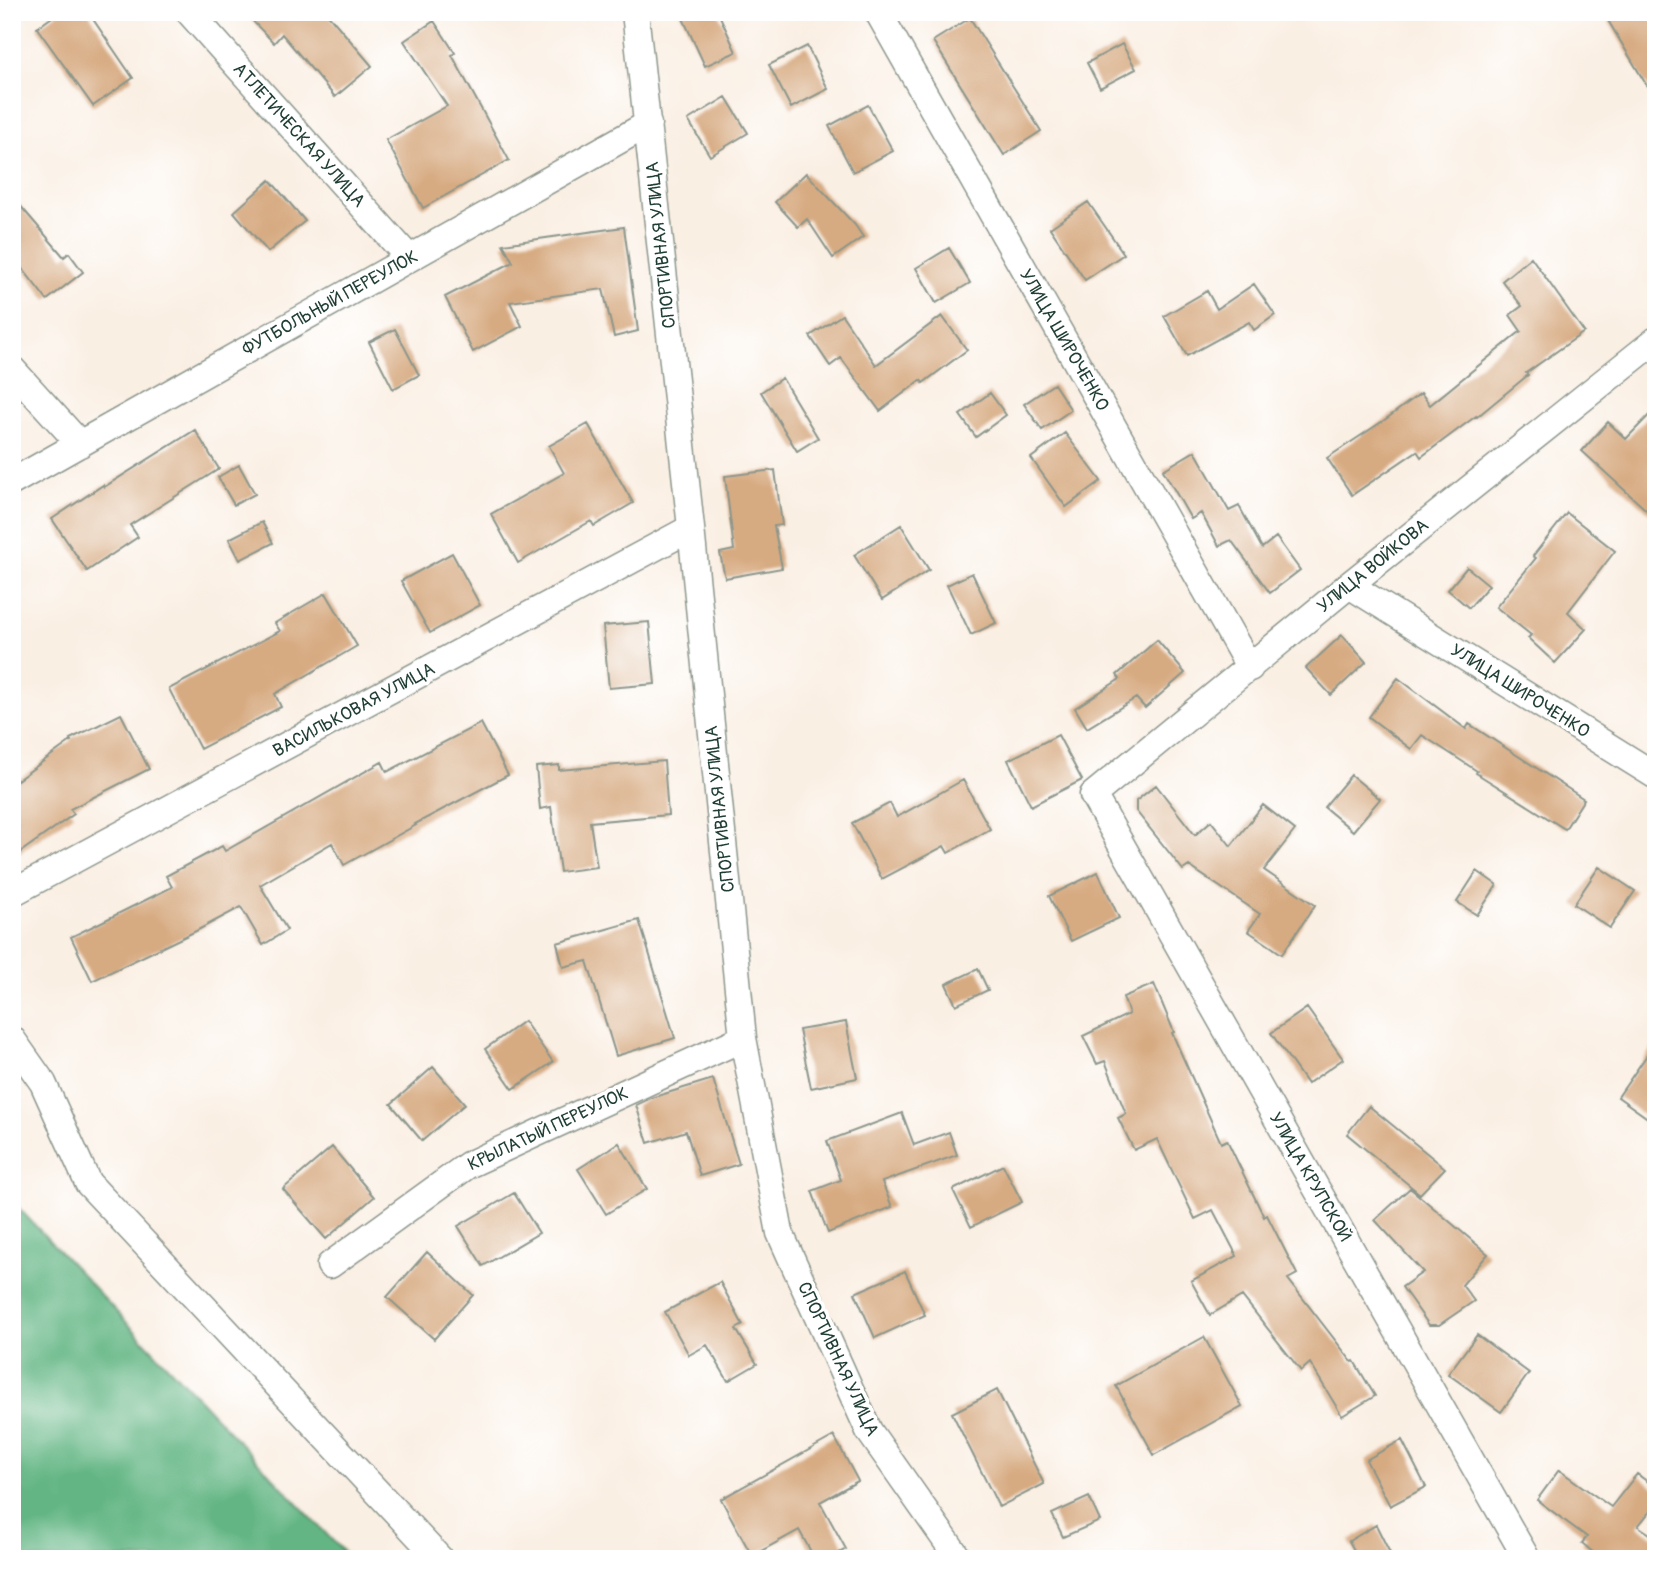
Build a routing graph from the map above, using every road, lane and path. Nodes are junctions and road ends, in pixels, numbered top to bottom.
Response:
1 (189, 12) edge
2 (635, 12) edge
3 (878, 12) edge
4 (648, 124) junction
5 (409, 258) junction
6 (1656, 340) edge
7 (12, 369) edge
8 (80, 444) junction
9 (12, 482) edge
10 (691, 528) junction
11 (1349, 585) junction
12 (1250, 668) junction
13 (1656, 776) edge
14 (1093, 795) joint
15 (16, 891) dead end
16 (743, 1038) junction
17 (12, 1039) edge
18 (330, 1265) dead end
19 (440, 1559) edge
20 (959, 1559) edge
21 (1527, 1559) edge

1 - 5 street, АТЛЕТИЧЕСКАЯ УЛИЦА
2 - 4 street, СПОРТИВНАЯ УЛИЦА
3 - 12 street, УЛИЦА ШИРОЧЕНКО
4 - 5 street, ФУТБОЛЬНЫЙ ПЕРЕУЛОК
4 - 10 street, СПОРТИВНАЯ УЛИЦА
5 - 8 street, ФУТБОЛЬНЫЙ ПЕРЕУЛОК
6 - 11 street, УЛИЦА ВОЙКОВА
7 - 8 street
8 - 9 street, ФУТБОЛЬНЫЙ ПЕРЕУЛОК
10 - 15 street, ВАСИЛЬКОВАЯ УЛИЦА
10 - 16 street, СПОРТИВНАЯ УЛИЦА
11 - 12 street, УЛИЦА ВОЙКОВА
11 - 13 street, УЛИЦА ШИРОЧЕНКО
12 - 14 street, УЛИЦА ВОЙКОВА
14 - 21 street, УЛИЦА КРУПСКОЙ
16 - 18 street, КРЫЛАТЫЙ ПЕРЕУЛОК
16 - 20 street, СПОРТИВНАЯ УЛИЦА
17 - 19 street

